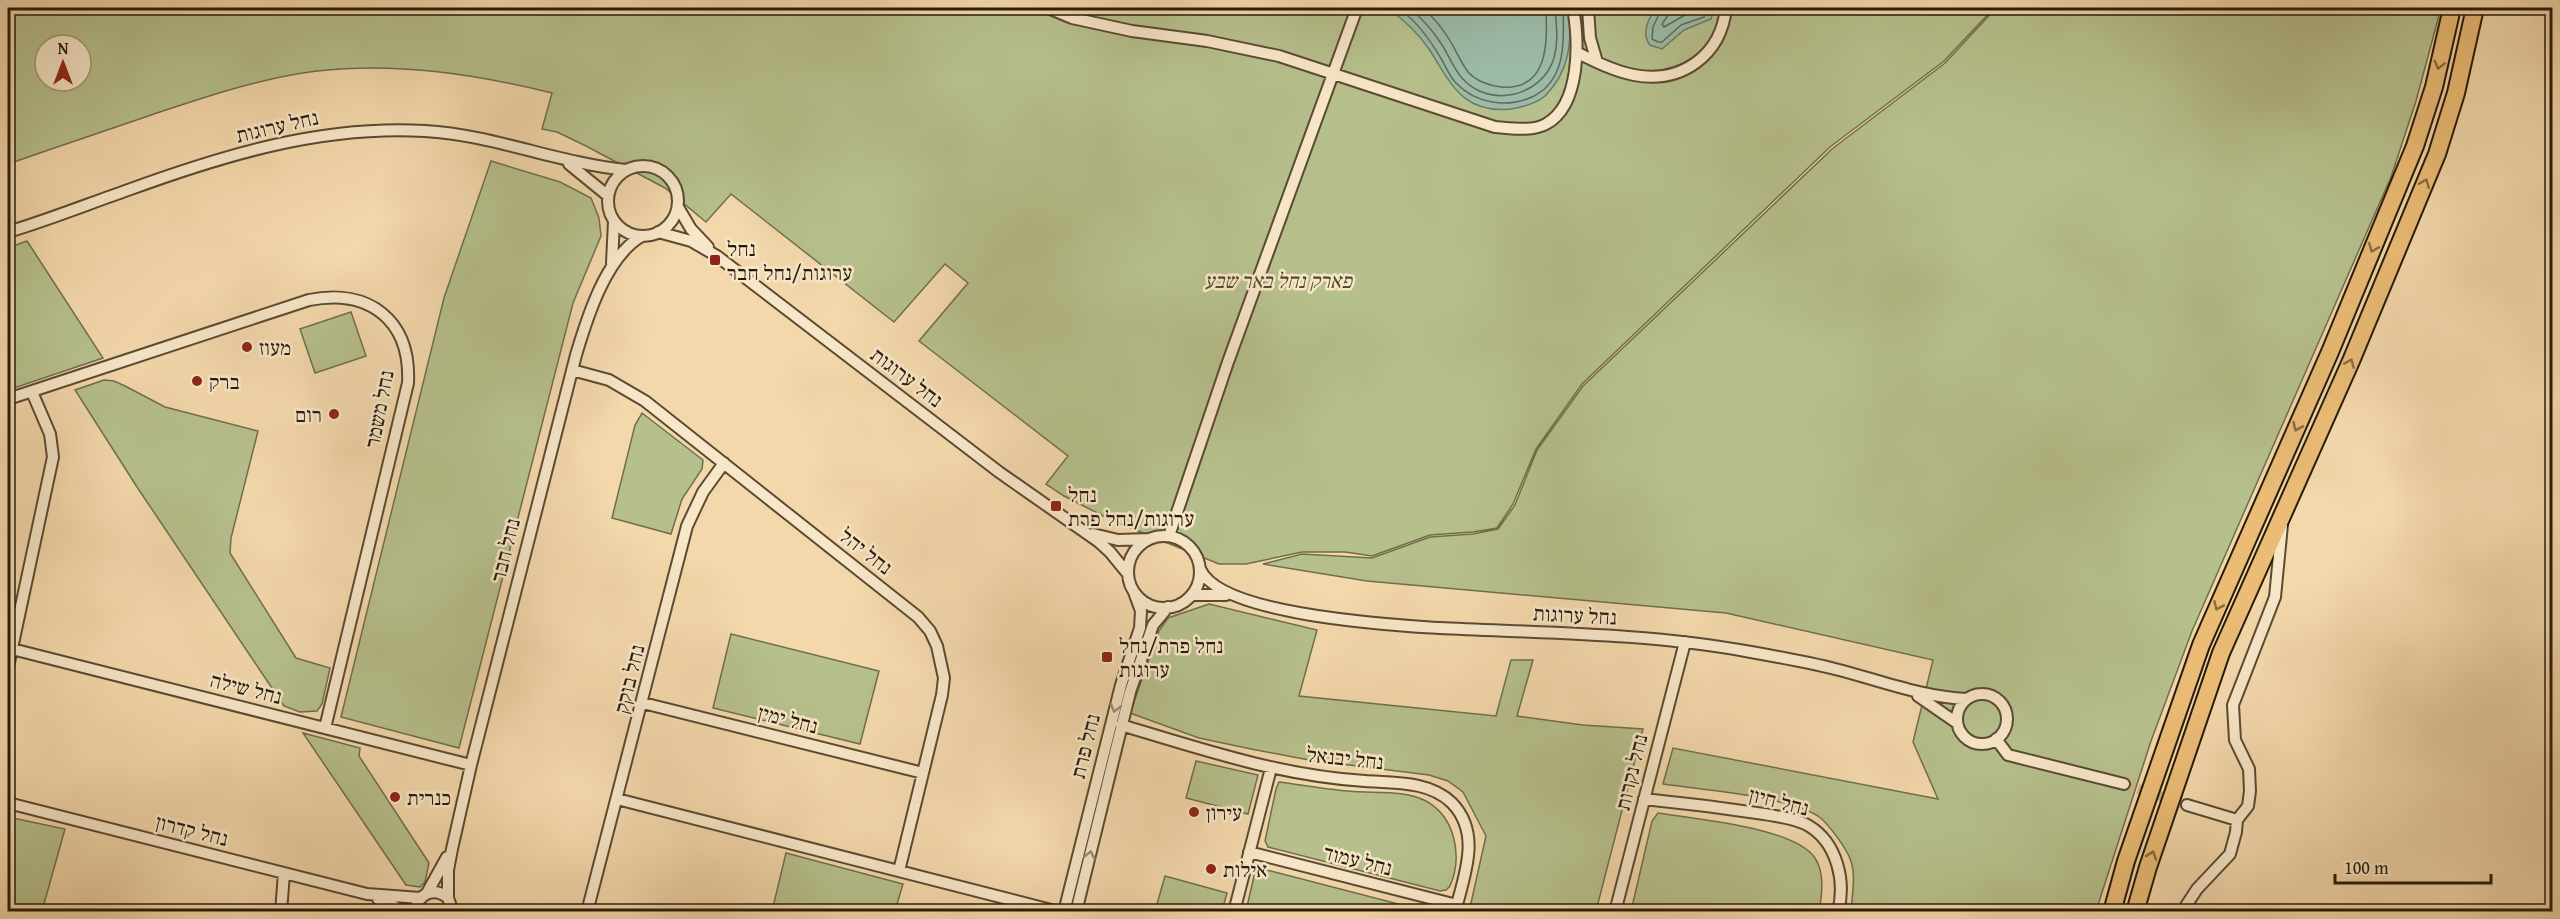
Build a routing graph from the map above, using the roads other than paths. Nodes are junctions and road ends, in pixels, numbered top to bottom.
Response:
1 (1048, 8) edge
2 (1356, 8) edge
3 (1573, 8) edge
4 (1588, 8) edge
5 (1726, 8) edge
6 (2452, 8) edge
7 (2475, 8) edge
8 (1578, 53) junction
9 (1597, 62) junction
10 (1332, 74) junction
11 (564, 160) junction
12 (626, 170) junction
13 (608, 195) junction
14 (678, 207) junction
15 (614, 221) junction
16 (8, 232) edge
17 (658, 232) junction
18 (642, 236) junction
19 (717, 256) junction
20 (612, 266) junction
21 (572, 370) junction
22 (32, 392) junction
23 (8, 399) edge
24 (724, 463) junction
25 (2284, 512) junction
26 (1075, 526) junction
27 (1169, 536) junction
28 (1149, 539) junction
29 (1200, 569) junction
30 (1128, 574) junction
31 (1134, 591) junction
32 (1192, 595) junction
33 (1236, 596) junction
34 (1168, 607) junction
35 (1684, 642) junction
36 (12, 649) junction
37 (8, 667) edge
38 (1910, 692) junction
39 (1967, 699) junction
40 (643, 703) junction
41 (1957, 723) junction
42 (1121, 725) junction
43 (325, 728) junction
44 (1996, 739) junction
45 (471, 765) junction
46 (1271, 768) junction
47 (923, 773) junction
48 (2124, 784) tunnel mouth
49 (617, 799) junction
50 (1644, 799) junction
51 (8, 803) edge
52 (2187, 805) tunnel mouth
53 (2237, 820) junction
54 (452, 849) junction
55 (1249, 852) junction
56 (899, 871) junction
57 (284, 873) junction
58 (367, 894) junction
59 (423, 896) junction
60 (454, 907) edge
61 (1456, 908) edge
62 (281, 912) edge
63 (406, 912) edge
64 (415, 912) edge
65 (587, 912) edge
66 (1059, 912) edge
67 (1064, 912) edge
68 (1076, 912) edge
69 (1234, 912) edge
70 (1615, 912) edge
71 (1838, 912) edge
72 (2112, 912) edge
73 (2135, 912) edge
74 (2182, 912) edge

1 - 10 street
2 - 10 street
3 - 8 street
4 - 9 street
5 - 9 street
6 -> 72 highway
25 -> 7 highway
8 - 9 street
8 - 10 street
10 - 27 street
11 - 12 street, נחל ערוגות
11 - 13 street, נחל ערוגות
11 - 16 street, נחל ערוגות
12 - 13 street
12 - 14 street
13 - 15 street
14 - 17 street
14 - 19 street, נחל ערוגות
15 - 18 street
15 - 20 street, נחל חבר
17 - 18 street
17 - 19 street, נחל ערוגות
18 - 20 street, נחל חבר
19 - 26 street, נחל ערוגות
20 - 21 street, נחל חבר
21 - 24 street, נחל יהל
21 - 45 street, נחל חבר
22 - 23 street, נחל משמר
22 - 36 street
22 - 43 street, נחל משמר
24 - 40 street, נחל בוקק
24 - 47 street, נחל יהל
25 - 53 street
73 -> 25 highway
26 - 28 street, נחל ערוגות
26 - 30 street, נחל ערוגות
27 - 28 street
27 - 29 street
28 - 30 street
29 - 32 street
29 - 33 street, נחל ערוגות
30 - 31 street
31 - 34 street
31 -> 67 street, נחל פרת
32 - 33 street, נחל ערוגות
32 - 34 street
33 - 35 street, נחל ערוגות
34 - 42 street, נחל פרת
35 - 38 street, נחל ערוגות
35 - 50 street, נחל נקרות
36 - 37 street
36 - 43 street, נחל שילה
38 - 39 street, נחל ערוגות
38 - 41 street, נחל ערוגות
39 - 41 street
39 - 44 street
40 - 47 street, נחל ימין
40 - 49 street, נחל בוקק
41 - 44 street
42 - 46 street, נחל יבנאל
68 -> 42 street, נחל פרת
43 - 45 street, נחל שילה
44 - 48 street
45 - 54 street, נחל חבר
46 - 55 street
46 - 61 street, נחל יבנאל
47 - 56 street, נחל יהל
49 - 56 street
49 - 65 street, נחל בוקק
50 - 70 street, נחל נקרות
50 - 71 street, נחל חיון
51 - 57 street, נחל קדרון
52 - 53 street
53 - 74 street
54 - 59 street, נחל חבר
54 - 60 street, נחל חבר
55 - 61 street, נחל עמוד
55 - 69 street
56 - 66 street
57 - 58 street, נחל קדרון
57 - 62 street
58 - 59 street, נחל קדרון
58 - 63 street, נחל קדרון
59 - 60 street, נחל קדרון
59 - 64 street, נחל חבר

